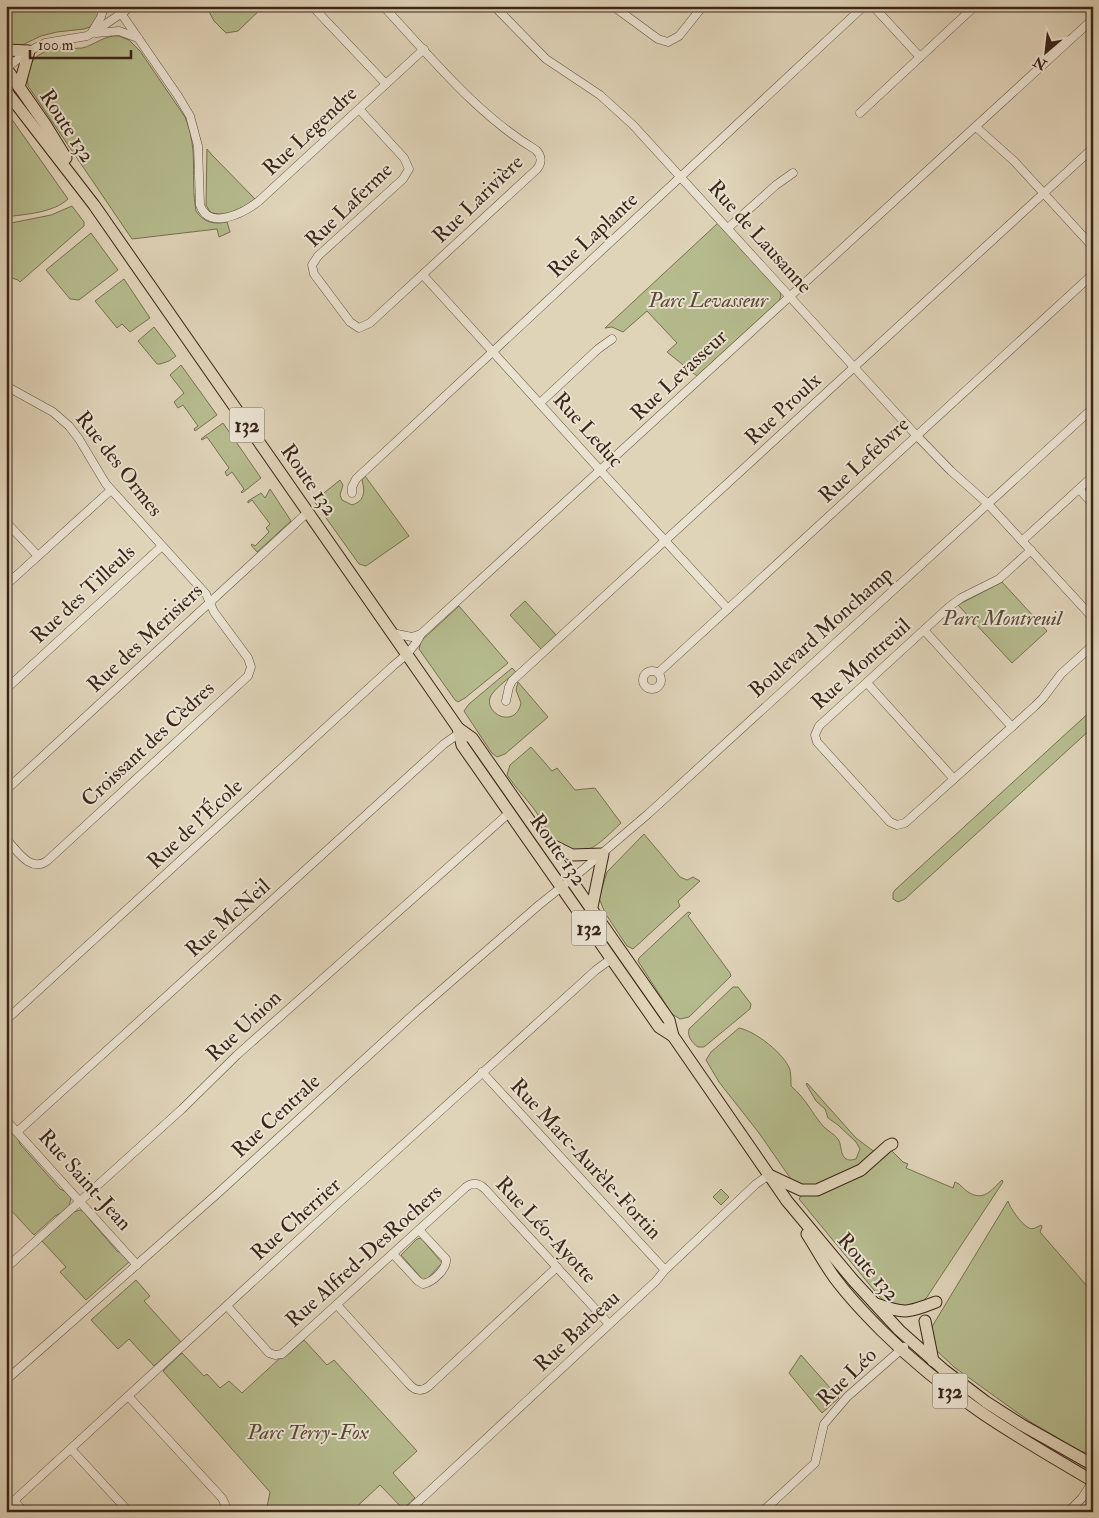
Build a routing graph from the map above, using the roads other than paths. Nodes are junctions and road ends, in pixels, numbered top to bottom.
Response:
1 (104, 6) edge
2 (116, 6) edge
3 (132, 6) edge
4 (312, 6) edge
5 (383, 6) edge
6 (494, 6) edge
7 (613, 6) edge
8 (703, 6) edge
9 (864, 6) edge
10 (872, 6) edge
11 (975, 6) edge
12 (122, 14) junction
13 (1093, 19) edge
14 (91, 33) junction
15 (139, 39) junction
16 (424, 49) junction
17 (6, 50) edge
18 (29, 52) junction
19 (920, 57) junction
20 (6, 68) edge
21 (386, 84) junction
22 (19, 87) junction
23 (8, 96) edge
24 (360, 109) junction
25 (860, 113) dead end
26 (976, 127) junction
27 (1093, 148) edge
28 (793, 173) dead end
29 (682, 177) junction
30 (1043, 194) junction
31 (94, 205) junction
32 (728, 228) junction
33 (1093, 247) edge
34 (1093, 274) edge
35 (423, 275) junction
36 (790, 296) junction
37 (359, 328) joint
38 (612, 339) dead end
39 (494, 352) junction
40 (854, 367) junction
41 (6, 386) edge
42 (540, 403) junction
43 (1093, 408) edge
44 (916, 436) junction
45 (600, 470) junction
46 (1093, 476) edge
47 (1079, 489) junction
48 (111, 490) junction
49 (352, 493) dead end
50 (988, 504) junction
51 (1093, 504) edge
52 (308, 512) junction
53 (6, 522) edge
54 (665, 541) junction
55 (1022, 541) junction
56 (162, 546) junction
57 (1031, 550) junction
58 (38, 556) junction
59 (6, 585) edge
60 (210, 602) junction
61 (728, 609) junction
62 (1093, 618) edge
63 (924, 630) junction
64 (392, 633) junction
65 (421, 634) junction
66 (1093, 645) edge
67 (407, 655) junction
68 (658, 673) dead end
69 (867, 683) junction
70 (6, 689) edge
71 (506, 701) dead end
72 (1012, 727) junction
73 (460, 731) junction
74 (954, 779) junction
75 (6, 790) edge
76 (510, 813) junction
77 (6, 839) edge
78 (546, 842) junction
79 (602, 854) junction
80 (571, 880) junction
81 (561, 887) junction
82 (592, 908) junction
83 (611, 959) junction
84 (6, 1020) edge
85 (673, 1036) junction
86 (482, 1072) junction
87 (6, 1120) edge
88 (17, 1132) junction
89 (892, 1144) dead end
90 (769, 1175) junction
91 (475, 1184) joint
92 (80, 1201) junction
93 (787, 1201) junction
94 (419, 1230) junction
95 (393, 1254) junction
96 (138, 1264) junction
97 (557, 1267) junction
98 (6, 1268) edge
99 (665, 1270) junction
100 (936, 1302) dead end
101 (874, 1304) junction
102 (337, 1305) junction
103 (227, 1306) junction
104 (925, 1321) dead end
105 (610, 1324) junction
106 (911, 1341) junction
107 (902, 1350) junction
108 (934, 1361) junction
109 (6, 1380) edge
110 (128, 1396) junction
111 (71, 1448) junction
112 (1093, 1465) edge
113 (1093, 1481) edge
114 (14, 1501) junction
115 (6, 1508) edge
116 (24, 1512) edge
117 (129, 1512) edge
118 (226, 1512) edge
119 (407, 1512) edge
120 (762, 1512) edge
121 (1068, 1512) edge

1 - 14 street
2 - 12 street
3 - 12 street
4 - 21 street
5 - 16 street, Rue Larivière
6 - 29 street, Rue de Lausanne
7 - 8 street
9 - 29 street, Rue Laplante
10 - 19 street
11 - 19 street
12 - 14 street
12 - 15 street
13 - 26 street, Rue Levasseur
14 - 15 street
14 - 18 street
15 - 24 street, Rue Legendre
16 - 21 street, Rue Legendre
16 - 35 street, Rue Larivière
17 - 18 highway
18 - 20 street
18 - 22 highway
19 - 25 street
20 - 22 highway, Route 132 / 132
21 - 24 street, Rue Legendre
22 - 31 highway, Route 132 / 132
23 - 31 highway, Route 132 / 132
24 - 37 street, Rue Laferme
26 - 30 street
26 - 36 street, Rue Levasseur
27 - 30 street, Rue Proulx
28 - 32 street
29 - 32 street, Rue de Lausanne
29 - 39 street, Rue Laplante
30 - 33 street
30 - 40 street, Rue Proulx
31 - 52 highway, Route 132 / 132
32 - 36 street, Rue de Lausanne
34 - 44 street, Rue Lefebvre
35 - 37 street, Rue Larivière
35 - 39 street, Rue Leduc
36 - 40 street, Rue de Lausanne
36 - 45 street, Rue Levasseur
38 - 42 street
39 - 42 street, Rue Leduc
39 - 49 street, Rue Laplante
40 - 44 street, Rue de Lausanne
40 - 54 street, Rue Proulx
41 - 48 street, Rue des Ormes
42 - 45 street, Rue Leduc
43 - 50 street, Boulevard Monchamp
44 - 50 street, Rue de Lausanne
44 - 61 street, Rue Lefebvre
45 - 54 street, Rue Leduc
45 - 65 street, Rue Levasseur
46 - 47 street
47 - 51 street
47 - 55 street
48 - 56 street, Rue des Ormes
48 - 58 street
50 - 55 street, Rue de Lausanne
50 - 79 street, Boulevard Monchamp
52 - 60 street, Rue des Merisiers
52 - 64 highway, Route 132 / 132
53 - 58 street
54 - 61 street, Rue Leduc
54 - 71 street, Rue Proulx
55 - 57 street, Rue de Lausanne
56 - 60 street, Rue des Ormes
56 - 70 street, Rue des Tilleuls
57 - 62 street, Rue de Lausanne
57 - 63 street, Rue Montreuil
58 - 59 street
60 - 75 street, Rue des Merisiers
60 - 77 street, Croissant des Cèdres
61 - 68 street, Rue Lefebvre
63 - 69 street, Rue Montreuil
63 - 72 street
64 - 65 street
64 - 67 highway, Route 132 / 132
65 - 67 street, Rue Levasseur
66 - 72 street, Rue Montreuil
67 - 73 highway, Route 132 / 132
67 - 84 street, Rue de l'École
69 - 74 street
69 - 74 street, Rue Montreuil
72 - 74 street, Rue Montreuil
73 - 76 highway, Route 132 / 132
73 - 78 highway, Route 132 / 132
73 - 88 street, Rue McNeil
76 - 81 highway, Route 132 / 132
76 - 92 street, Rue Union
78 - 79 highway
78 - 80 highway, Route 132 / 132
79 - 80 street, Boulevard Monchamp
79 - 82 highway
80 - 81 street, Rue Centrale
80 - 82 highway, Route 132 / 132
81 - 83 highway, Route 132 / 132
81 - 96 street, Rue Centrale
82 - 85 highway, Route 132 / 132
83 - 85 highway, Route 132 / 132
83 - 86 street, Rue Cherrier
85 - 90 highway, Route 132 / 132
86 - 99 street, Rue Marc-Aurèle-Fortin
86 - 103 street, Rue Cherrier
87 - 88 street, Rue Saint-Jean
88 - 92 street, Rue Saint-Jean
89 - 90 highway
90 - 93 highway, Route 132 / 132
90 - 99 street, Rue Barbeau
91 - 94 street, Rue Alfred-DesRochers
91 - 97 street, Rue Léo-Ayotte
92 - 96 street, Rue Saint-Jean
92 - 98 street, Rue Union
93 - 101 highway, Route 132 / 132
93 - 107 highway, Route 132 / 132
94 - 95 street, Rue Alfred-DesRochers
94 - 95 street
95 - 102 street, Rue Alfred-DesRochers
96 - 109 street, Rue Centrale
97 - 102 street
97 - 105 street, Rue Léo-Ayotte
99 - 105 street, Rue Barbeau
100 - 101 highway
101 - 106 highway, Route 132 / 132
102 - 103 street, Rue Alfred-DesRochers
103 - 110 street, Rue Cherrier
104 - 108 highway
105 - 119 street, Rue Barbeau
106 - 107 street, Rue Léo
106 - 108 highway, Route 132 / 132
107 - 113 highway, Route 132 / 132
107 - 120 street, Rue Léo
108 - 112 highway, Route 132 / 132
110 - 111 street, Rue Cherrier
110 - 118 street
111 - 114 street, Rue Cherrier
111 - 117 street
113 - 121 street
114 - 115 street, Rue Cherrier
114 - 116 street

